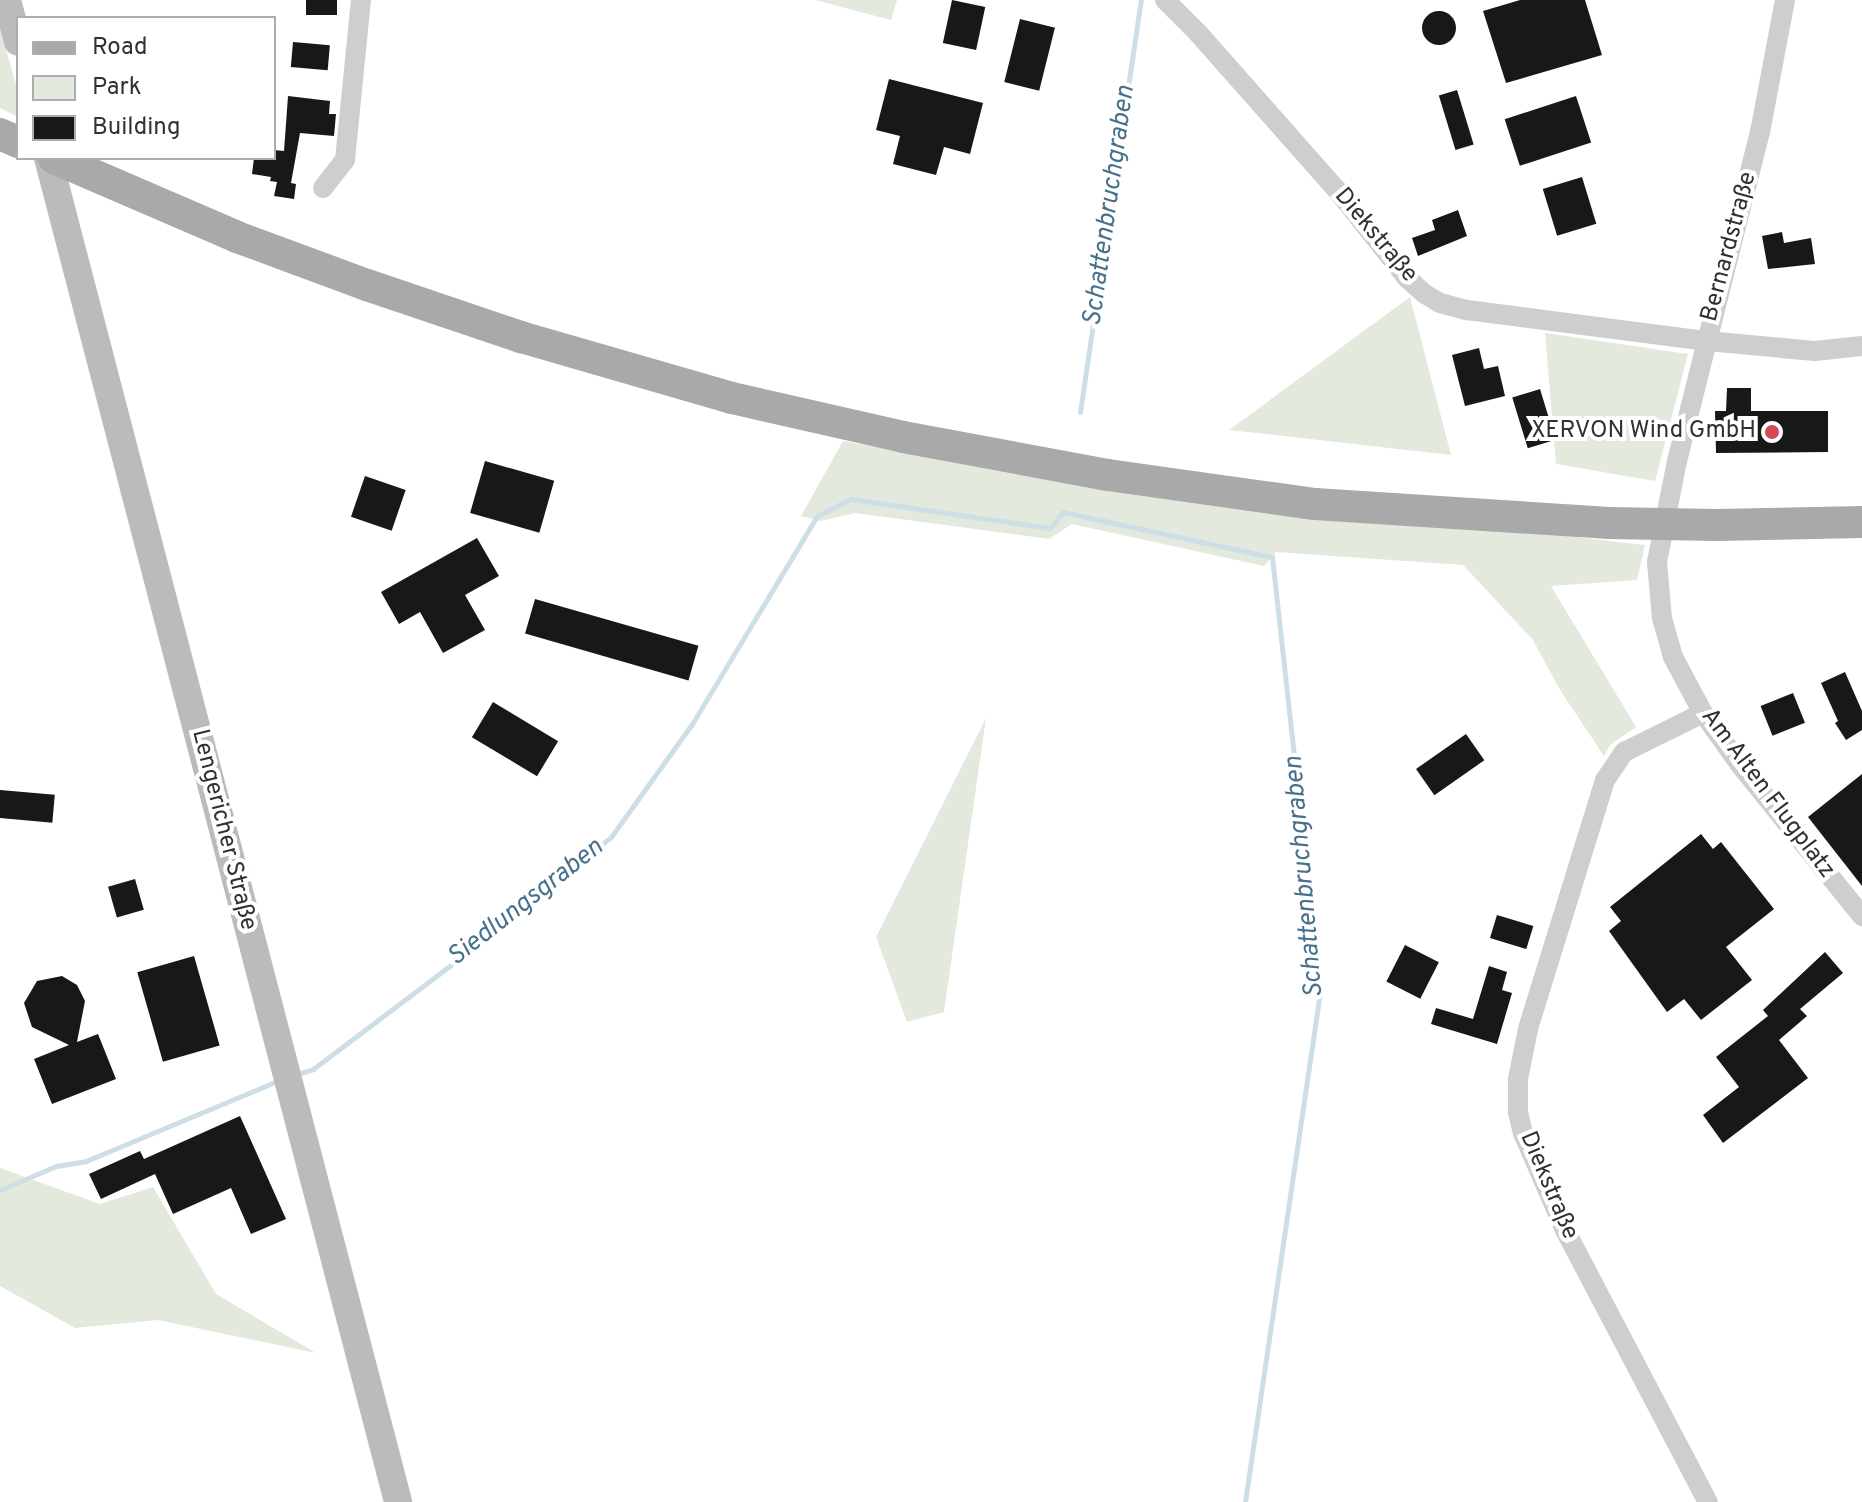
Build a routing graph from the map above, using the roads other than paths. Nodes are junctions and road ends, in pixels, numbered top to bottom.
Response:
1 (7, 0) edge
2 (361, 0) edge
3 (1165, 0) edge
4 (1785, 0) edge
5 (16, 34) edge
6 (49, 160) edge
7 (59, 160) edge
8 (323, 188) dead end
9 (1707, 341) junction
10 (1862, 346) edge
11 (1862, 522) edge
12 (1703, 713) junction
13 (1862, 916) edge
14 (398, 1502) edge
15 (1708, 1502) edge

1 - 5 main road
2 - 8 street
3 - 9 street, Diekstraße
4 - 9 street, Bernardstraße
6 - 14 main road, Lengericher Straße
7 - 11 main road, bridge
9 - 10 street, Bernardstraße
9 - 12 street, Am Alten Flugplatz
12 - 13 street, Am Alten Flugplatz
12 - 15 street, Diekstraße

